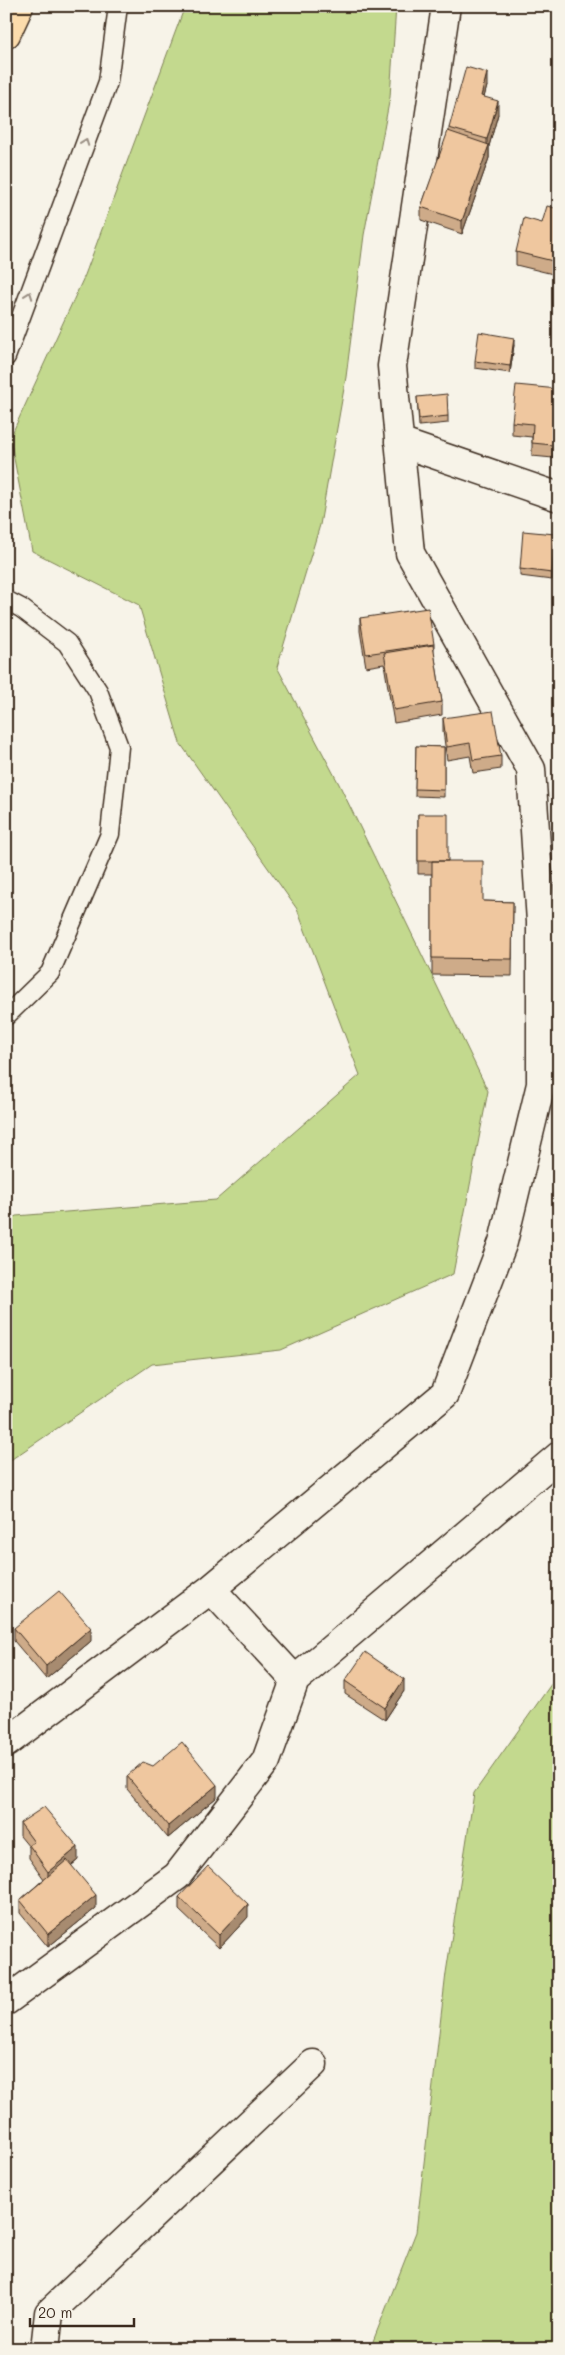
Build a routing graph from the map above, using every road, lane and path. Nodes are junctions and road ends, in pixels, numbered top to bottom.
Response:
1 (18, 6) edge
2 (118, 6) edge
3 (446, 6) edge
4 (6, 34) edge
5 (6, 357) edge
6 (399, 442) junction
7 (559, 497) edge
8 (6, 600) edge
9 (6, 1016) edge
10 (559, 1456) edge
11 (211, 1589) junction
12 (295, 1680) junction
13 (6, 1744) edge
14 (6, 2001) edge
15 (313, 2064) dead end
16 (45, 2349) edge

1 - 4 highway
5 -> 2 lane
3 - 6 street
6 - 7 street
6 - 11 street
8 - 9 lane
10 - 12 street
11 - 12 street
11 - 13 street
12 - 14 street
15 - 16 street

